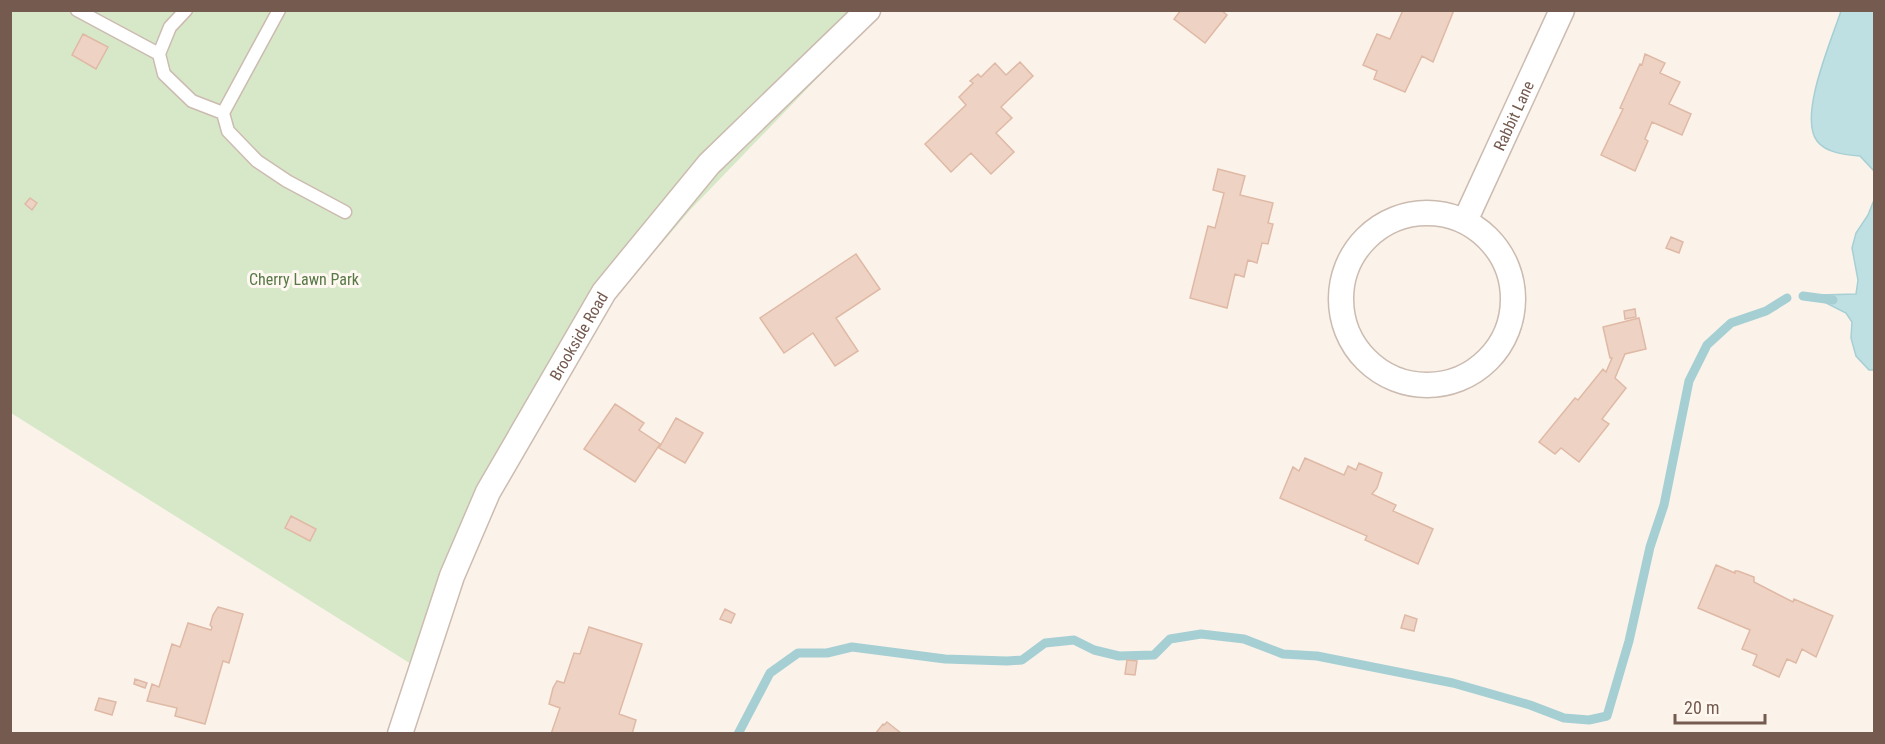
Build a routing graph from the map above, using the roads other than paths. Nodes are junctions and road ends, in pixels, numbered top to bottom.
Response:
1 (77, 10) edge
2 (186, 10) edge
3 (279, 10) edge
4 (868, 10) edge
5 (1562, 10) edge
6 (159, 54) junction
7 (223, 113) junction
8 (345, 212) dead end
9 (1465, 221) junction
10 (400, 734) edge

1 - 6 lane
2 - 6 lane
3 - 7 lane
4 - 10 street, Brookside Road
5 - 9 street, Rabbit Lane
6 - 7 lane
7 - 8 lane
9 - 9 street

